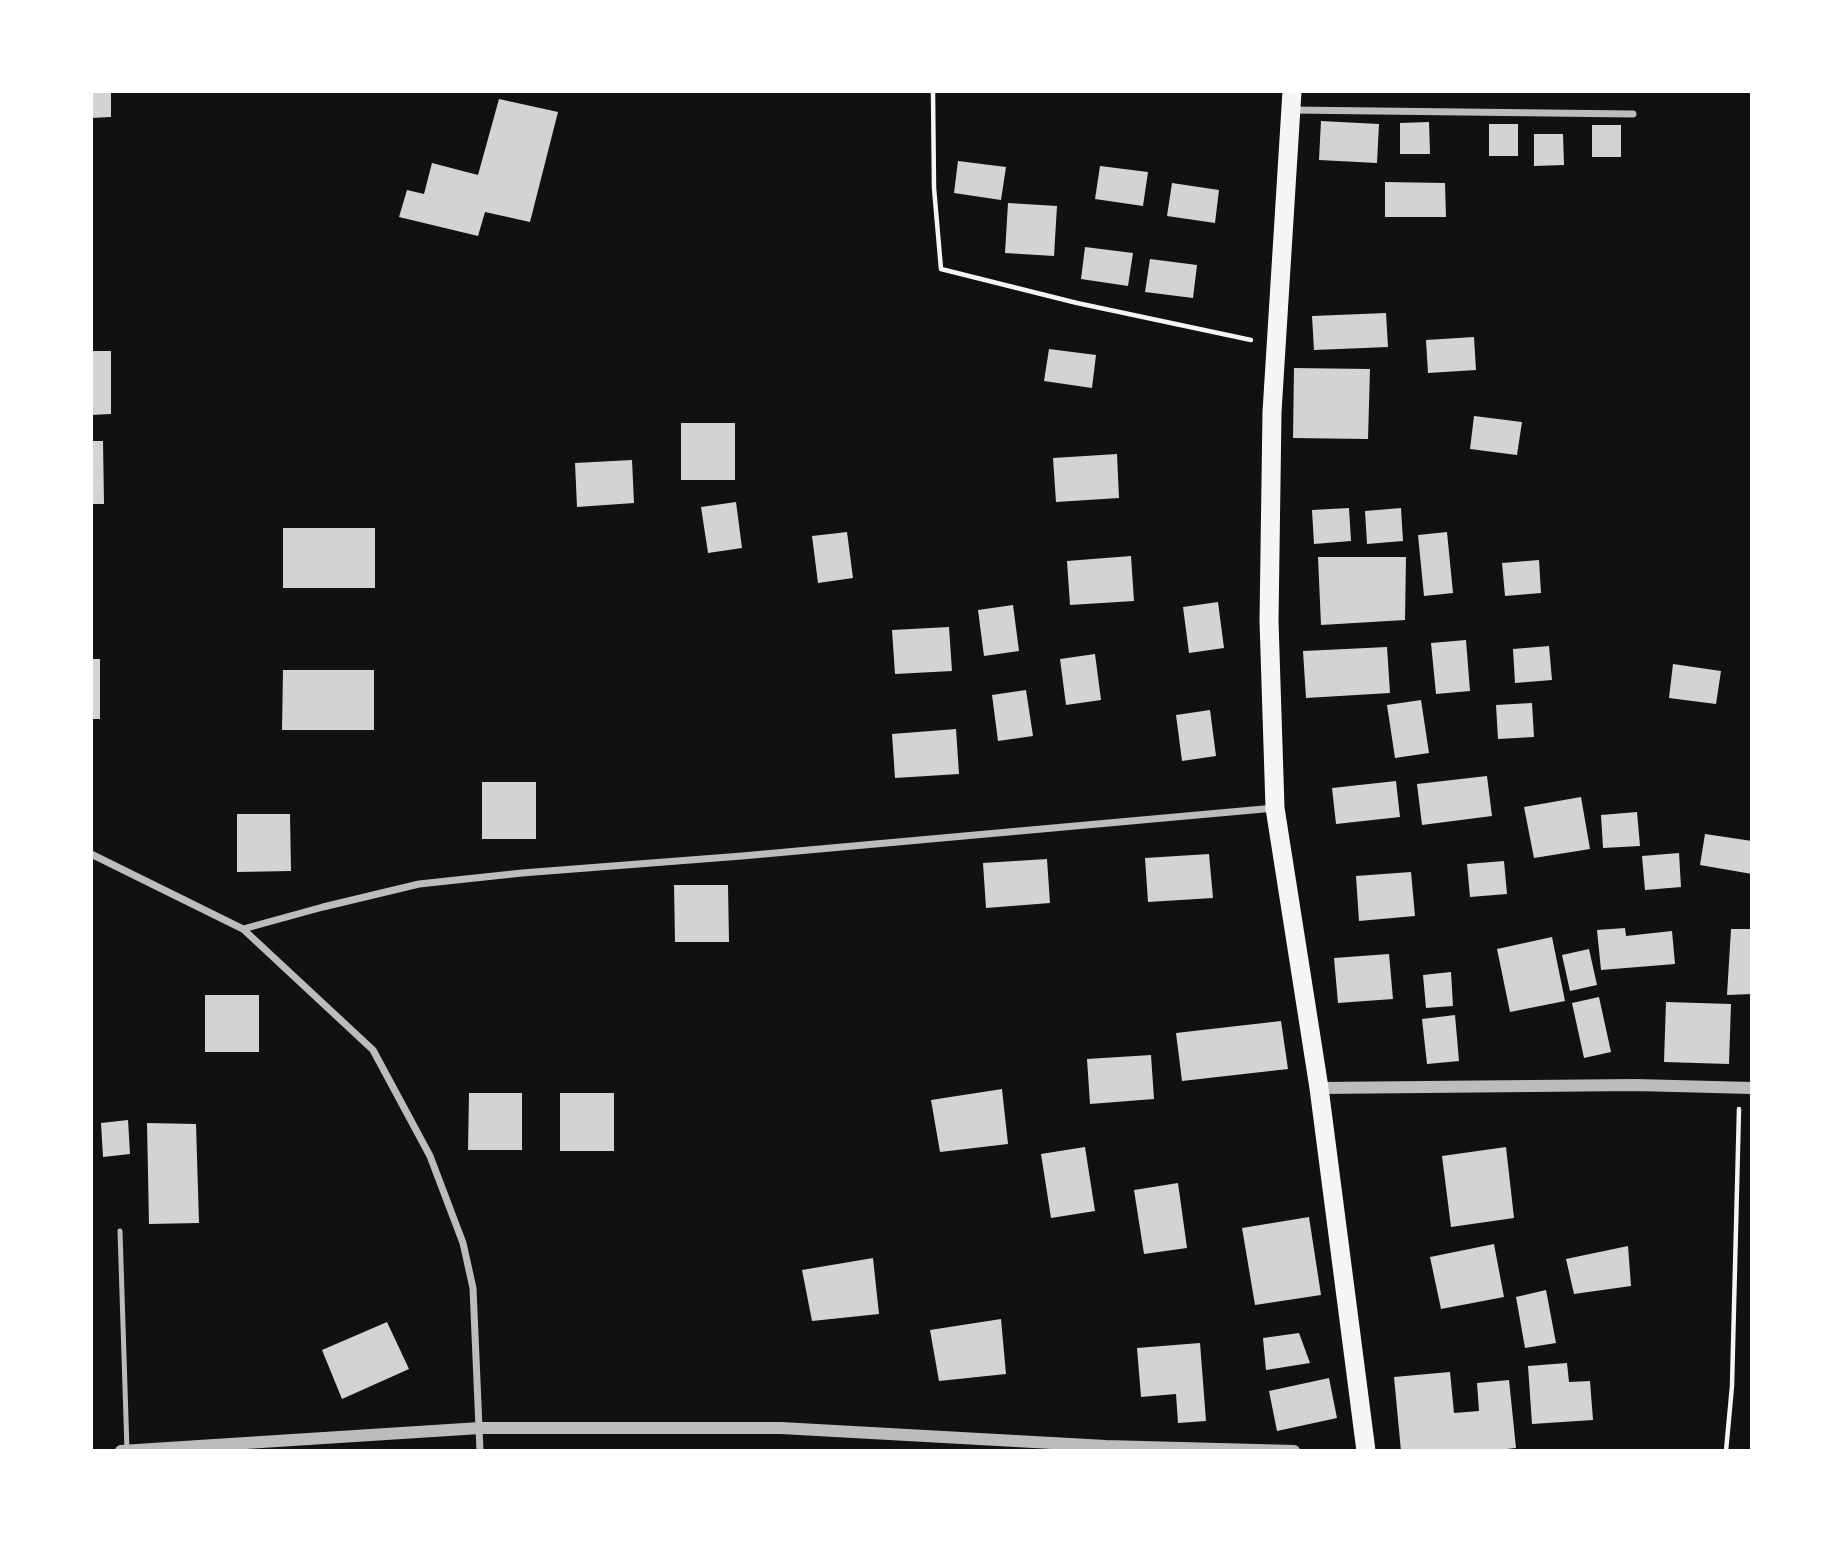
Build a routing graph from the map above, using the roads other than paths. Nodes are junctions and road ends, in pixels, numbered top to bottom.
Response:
1 (1292, 100) edge
2 (1633, 114) dead end
3 (1275, 808) junction
4 (91, 854) edge
5 (243, 929) junction
6 (1319, 1088) junction
7 (1746, 1088) edge
8 (120, 1231) dead end
9 (480, 1427) junction
10 (127, 1450) edge
11 (121, 1451) edge
12 (480, 1451) edge
13 (1294, 1451) edge
14 (1366, 1451) edge

1 - 2 street
1 - 3 highway
3 - 5 street
3 - 6 highway
4 - 5 street
5 - 9 street
6 - 7 street
6 - 14 highway
8 - 10 lane
9 - 10 street
9 - 12 street
9 - 13 street
10 - 11 street

